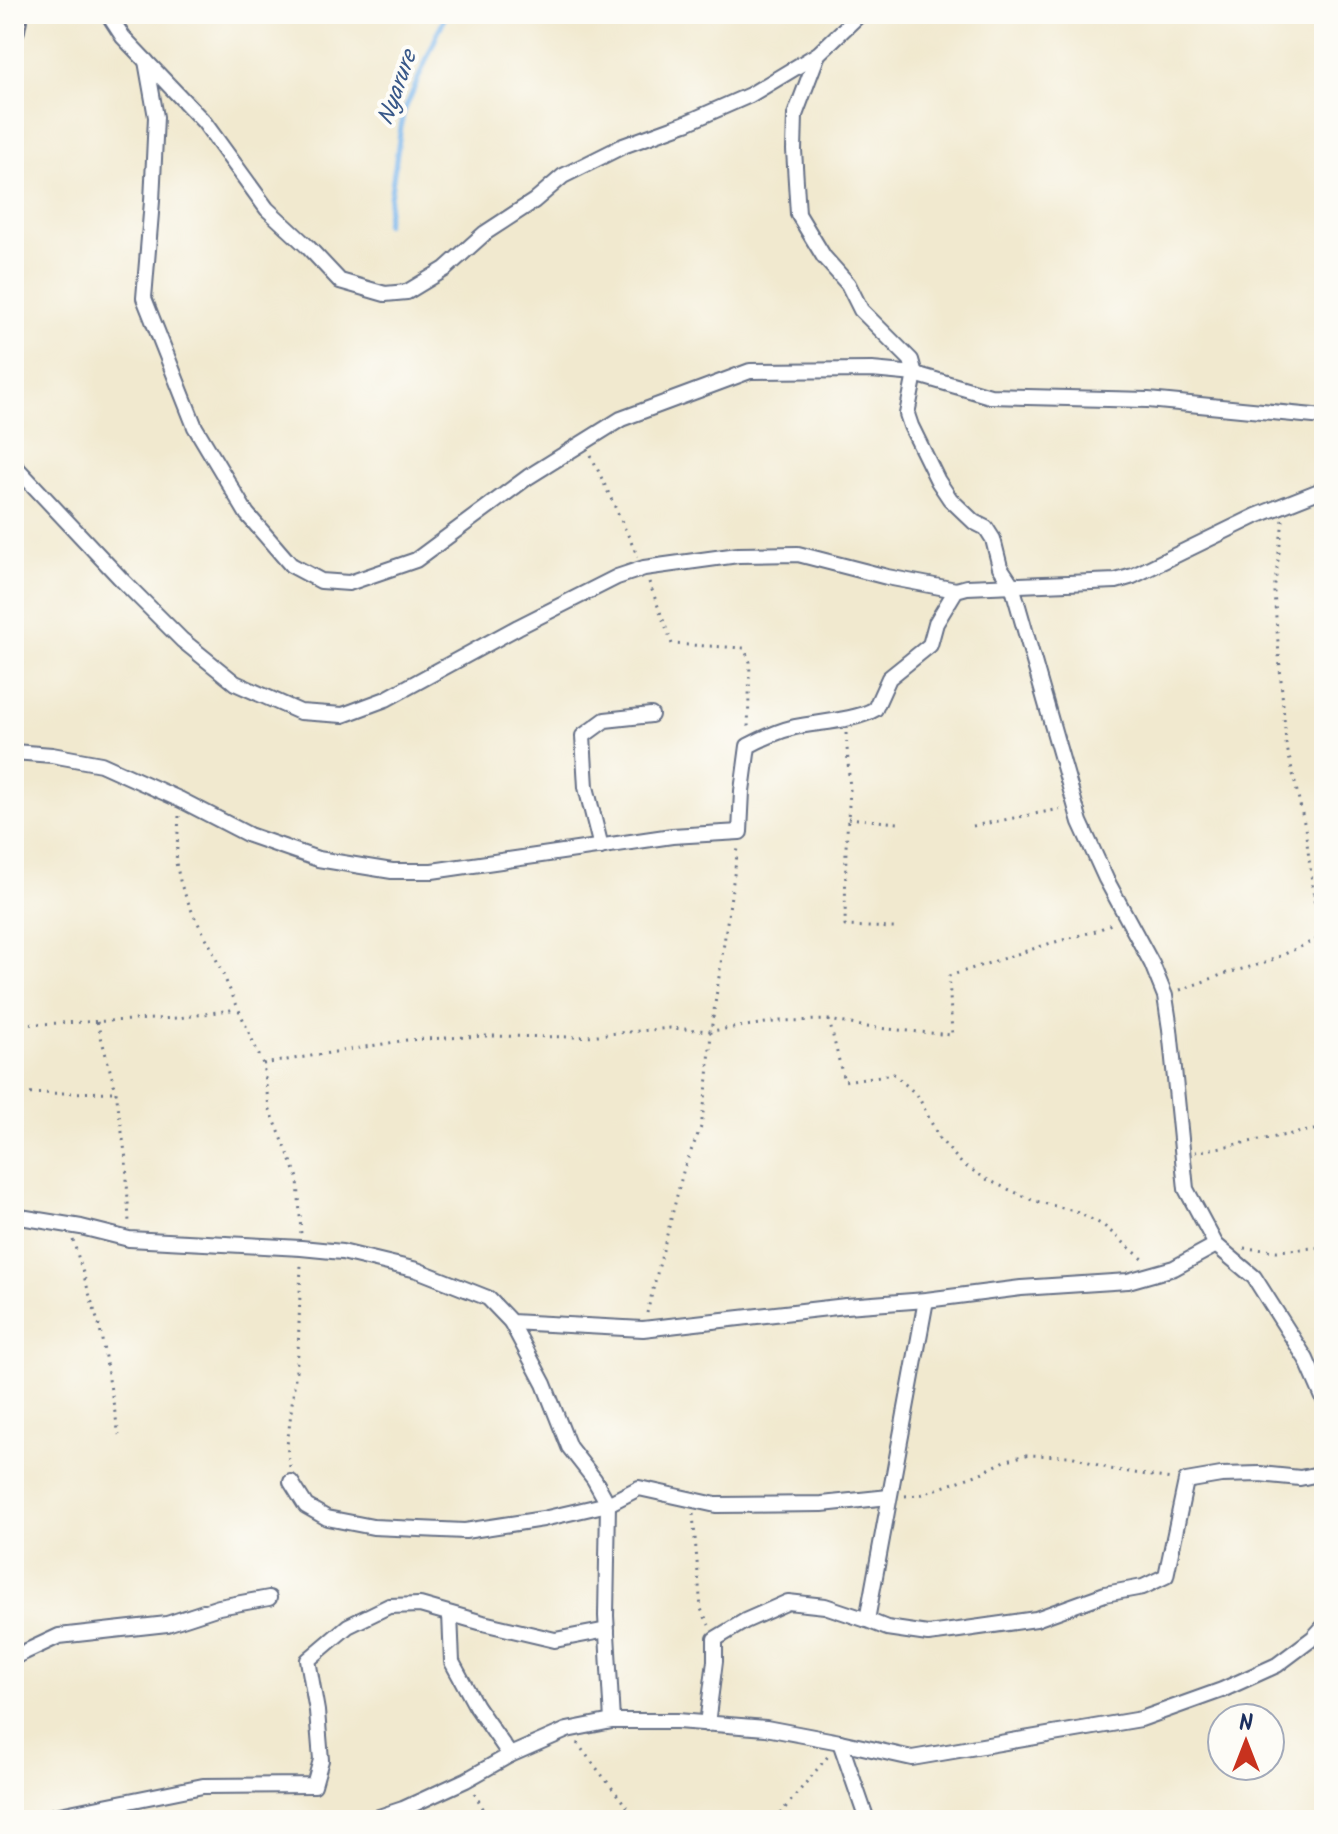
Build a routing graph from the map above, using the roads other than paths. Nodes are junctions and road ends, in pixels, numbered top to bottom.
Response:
1 (17, 14) edge
2 (108, 14) edge
3 (860, 14) edge
4 (14, 30) edge
5 (818, 54) junction
6 (146, 61) junction
7 (915, 374) junction
8 (1324, 417) edge
9 (14, 465) edge
10 (1324, 489) edge
11 (1012, 585) junction
12 (956, 590) junction
13 (651, 715) dead end
14 (14, 752) edge
15 (601, 847) junction
16 (14, 1216) edge
17 (1216, 1245) junction
18 (926, 1300) junction
19 (511, 1322) junction
20 (1324, 1400) edge
21 (1324, 1473) edge
22 (291, 1482) road end
23 (889, 1497) junction
24 (608, 1504) junction
25 (269, 1598) dead end
26 (450, 1614) junction
27 (867, 1620) junction
28 (1324, 1626) edge
29 (607, 1630) junction
30 (14, 1657) edge
31 (612, 1721) junction
32 (707, 1724) junction
33 (840, 1742) junction
34 (510, 1755) junction
35 (35, 1820) edge
36 (370, 1820) edge
37 (867, 1820) edge

1 - 4 main road
2 - 6 street
3 - 5 street
5 - 6 street
5 - 7 street
6 - 7 street
7 - 8 street
7 - 11 street
9 - 12 street
10 - 11 street
11 - 12 street
11 - 17 street
12 - 15 street
13 - 15 street
14 - 15 street
16 - 19 street
17 - 18 street
17 - 20 street
18 - 19 street
18 - 23 street
19 - 24 street
21 - 27 street
22 - 24 street
23 - 24 street
23 - 27 street
24 - 29 street
25 - 30 street
26 - 29 street
26 - 34 street
26 - 35 street
27 - 32 street
28 - 33 street
29 - 31 street
31 - 32 street
31 - 34 street
32 - 33 street
33 - 37 street
34 - 36 street

